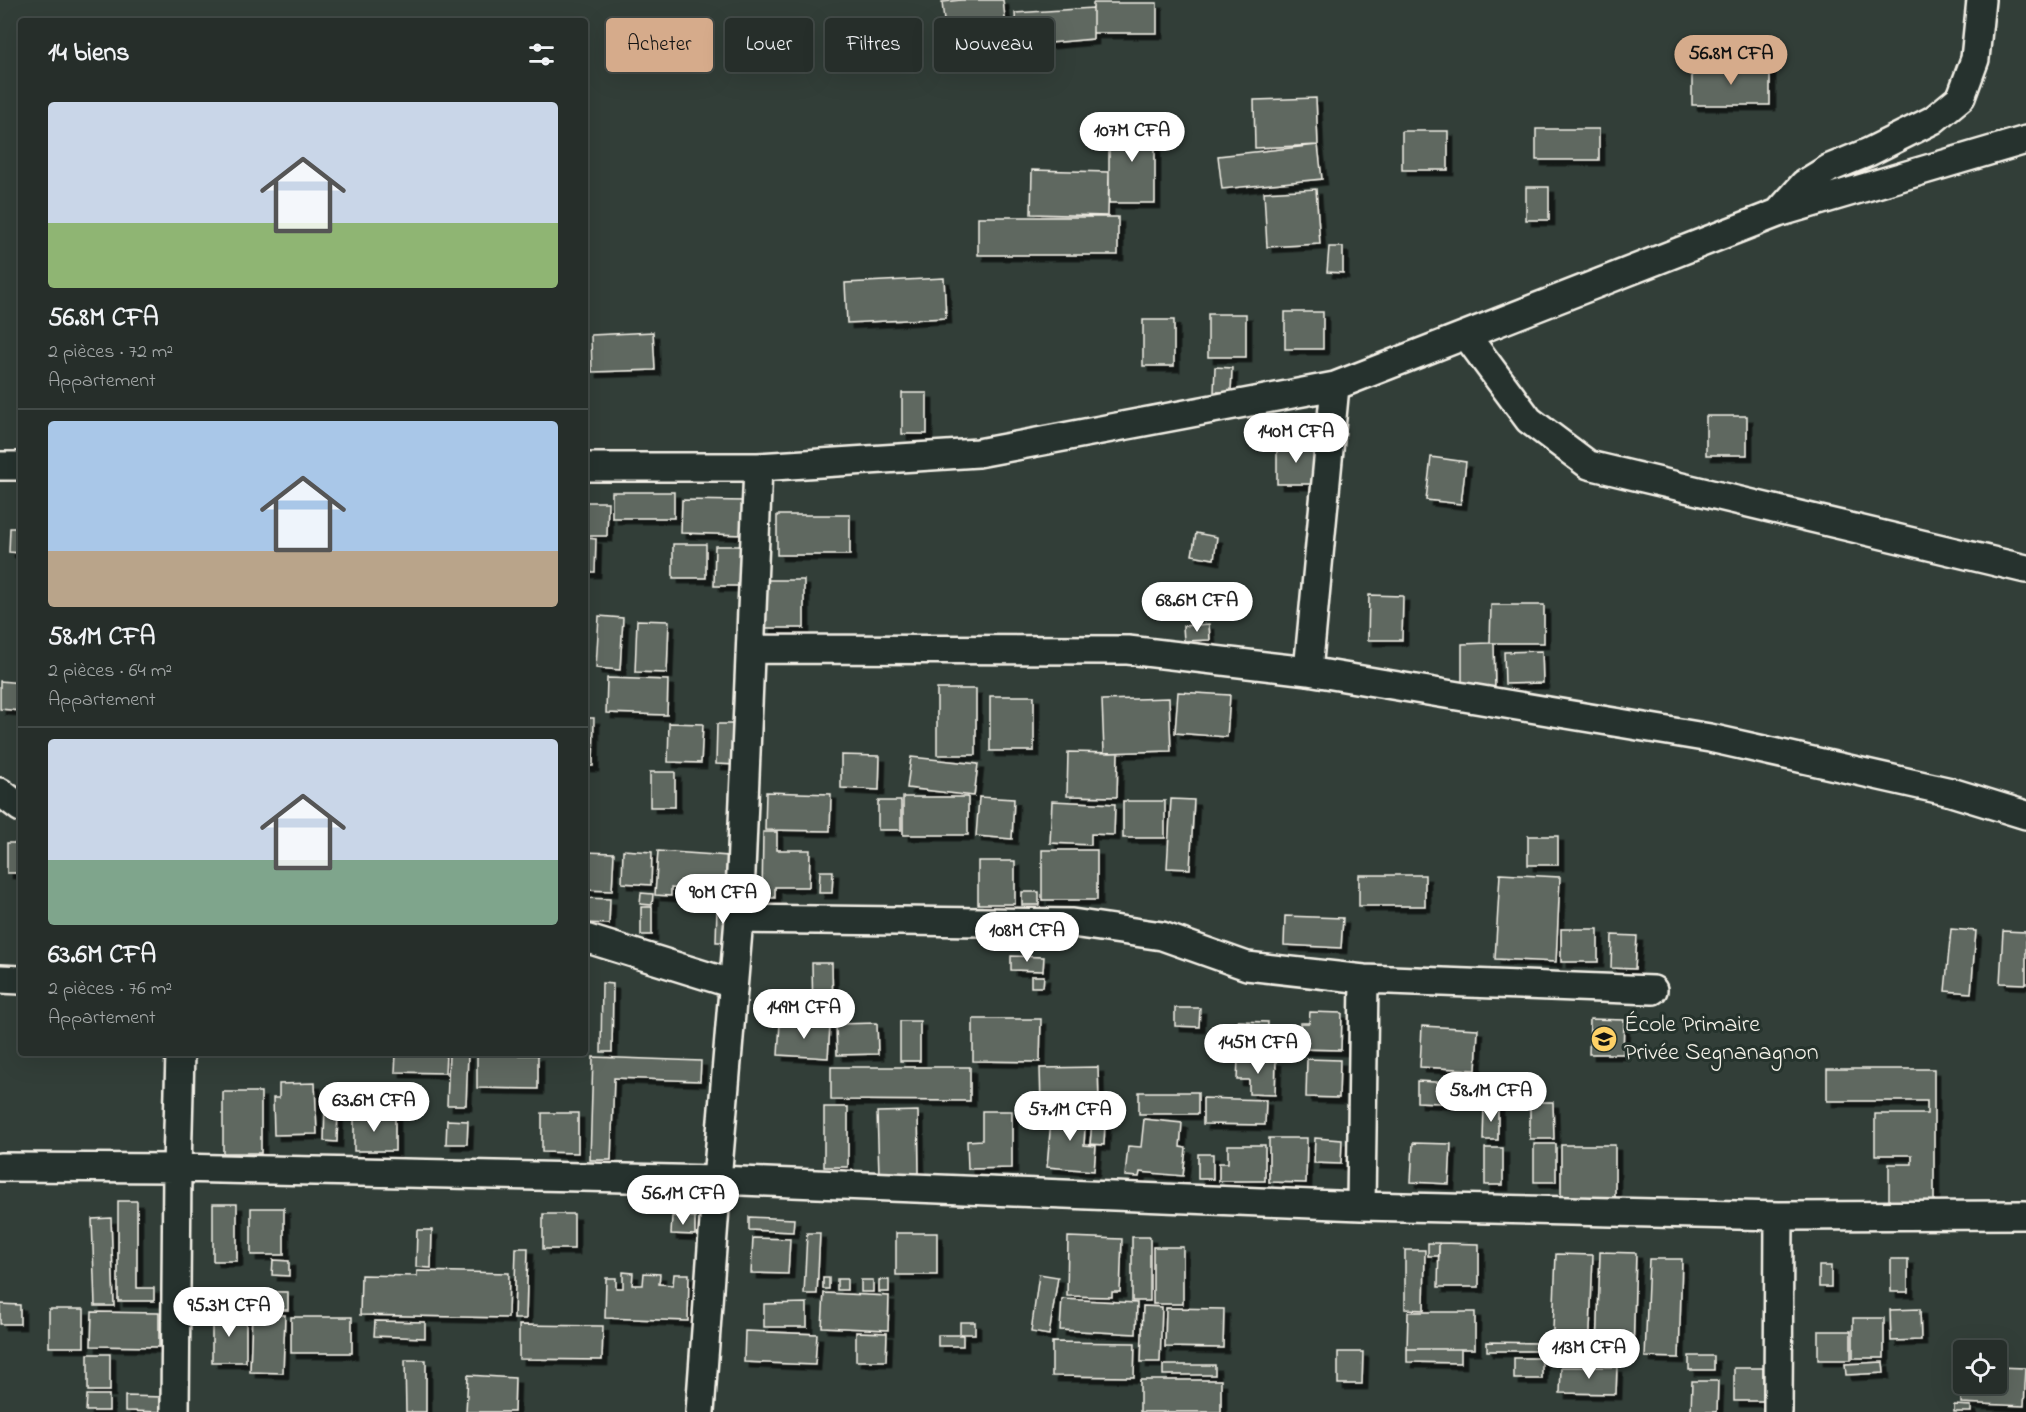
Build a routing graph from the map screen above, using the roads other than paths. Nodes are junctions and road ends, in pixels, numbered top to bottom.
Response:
1 (1980, 0) edge
2 (2026, 140) edge
3 (1778, 213) junction
4 (1466, 335) junction
5 (1335, 386) junction
6 (0, 466) edge
7 (18, 466) edge
8 (588, 467) edge
9 (758, 467) junction
10 (2026, 569) edge
11 (751, 649) junction
12 (1308, 671) junction
13 (0, 792) edge
14 (18, 806) edge
15 (2026, 815) edge
16 (739, 919) junction
17 (588, 939) edge
18 (0, 979) edge
19 (1364, 979) junction
20 (18, 980) edge
21 (734, 984) junction
22 (1653, 990) dead end
23 (180, 1056) edge
24 (0, 1167) edge
25 (177, 1168) junction
26 (717, 1180) junction
27 (1360, 1206) junction
28 (2026, 1215) edge
29 (1779, 1216) junction
30 (175, 1412) edge
31 (700, 1412) edge
32 (1778, 1412) edge

1 - 3 street
2 - 3 street
3 - 4 street
4 - 5 street
4 - 10 street
5 - 9 street
5 - 12 street
6 - 7 street
8 - 9 street
9 - 11 street
11 - 12 street
11 - 16 street
12 - 15 street
13 - 14 street
16 - 19 street
16 - 21 street
17 - 21 street
18 - 20 street
19 - 22 street
19 - 27 street
21 - 26 street
23 - 25 street
24 - 25 street
25 - 26 street
25 - 30 street
26 - 27 street
26 - 31 street
27 - 29 street
28 - 29 street
29 - 32 street

